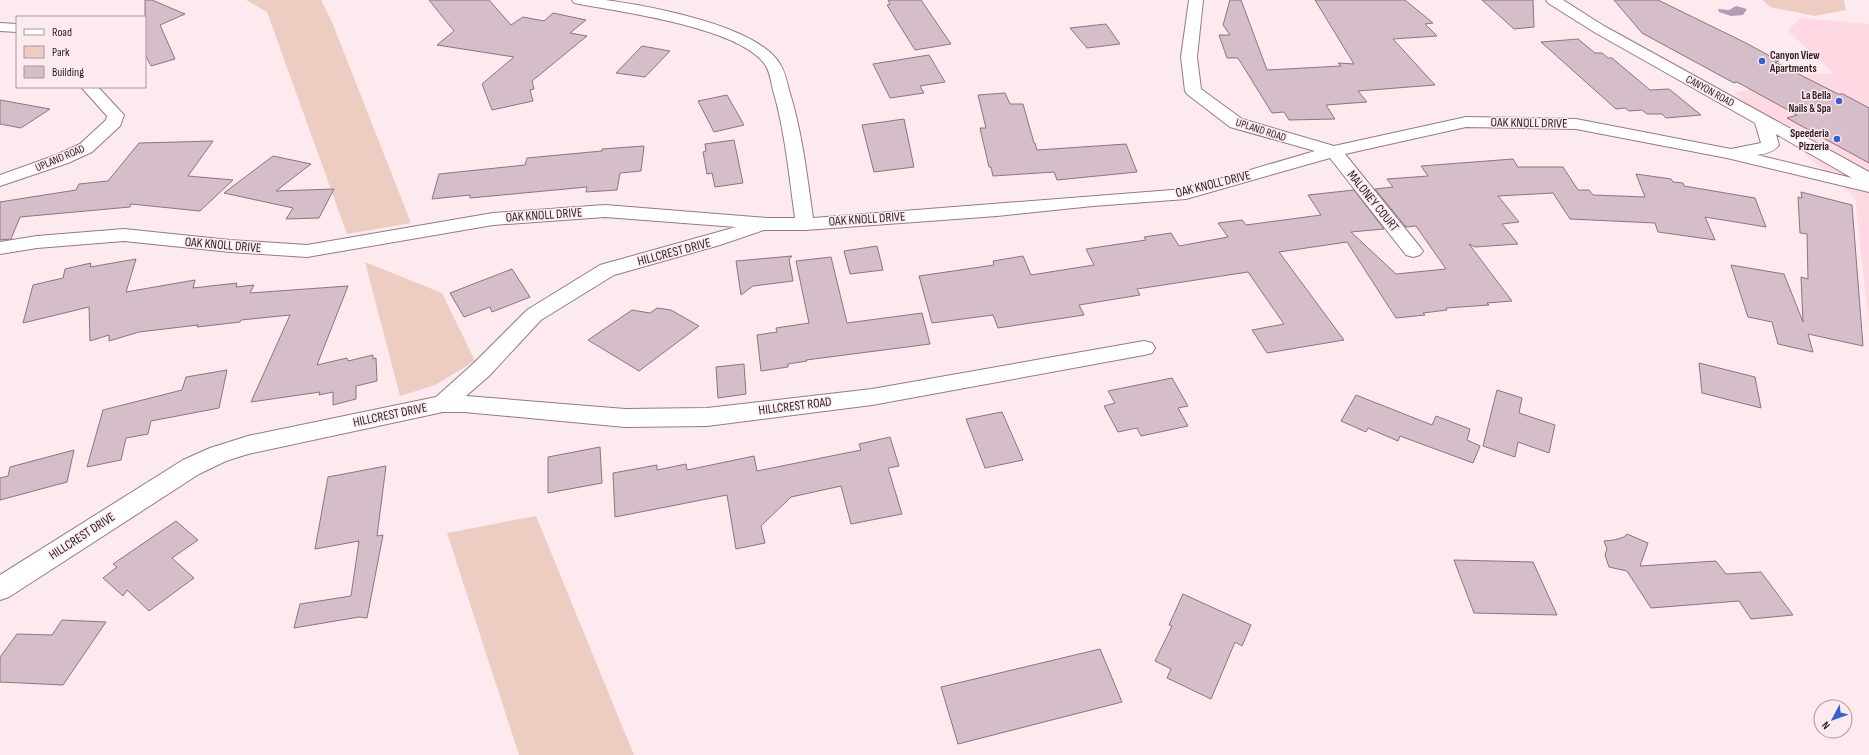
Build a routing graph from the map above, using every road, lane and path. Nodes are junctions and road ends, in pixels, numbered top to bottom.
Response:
1 (579, 0) edge
2 (1196, 0) edge
3 (1553, 0) edge
4 (0, 26) edge
5 (16, 28) edge
6 (90, 88) edge
7 (1763, 120) junction
8 (1334, 151) junction
9 (1727, 153) junction
10 (1869, 180) edge
11 (0, 181) edge
12 (1869, 187) edge
13 (767, 224) junction
14 (805, 224) junction
15 (0, 248) edge
16 (1413, 250) dead end
17 (1144, 348) dead end
18 (443, 404) junction
19 (0, 589) edge

1 - 14 street
2 - 8 street, UPLAND ROAD
3 - 7 street, CANYON ROAD
4 - 5 street
6 - 11 street, UPLAND ROAD
7 - 9 street, OAK KNOLL DRIVE
7 - 10 street, CANYON ROAD
8 - 9 street, OAK KNOLL DRIVE
8 - 14 street, OAK KNOLL DRIVE
8 - 16 street, MALONEY COURT
9 - 12 street, OAK KNOLL DRIVE
13 - 14 street, OAK KNOLL DRIVE
13 - 15 street, OAK KNOLL DRIVE
13 - 18 street, HILLCREST DRIVE
17 - 18 street, HILLCREST ROAD
18 - 19 street, HILLCREST DRIVE

